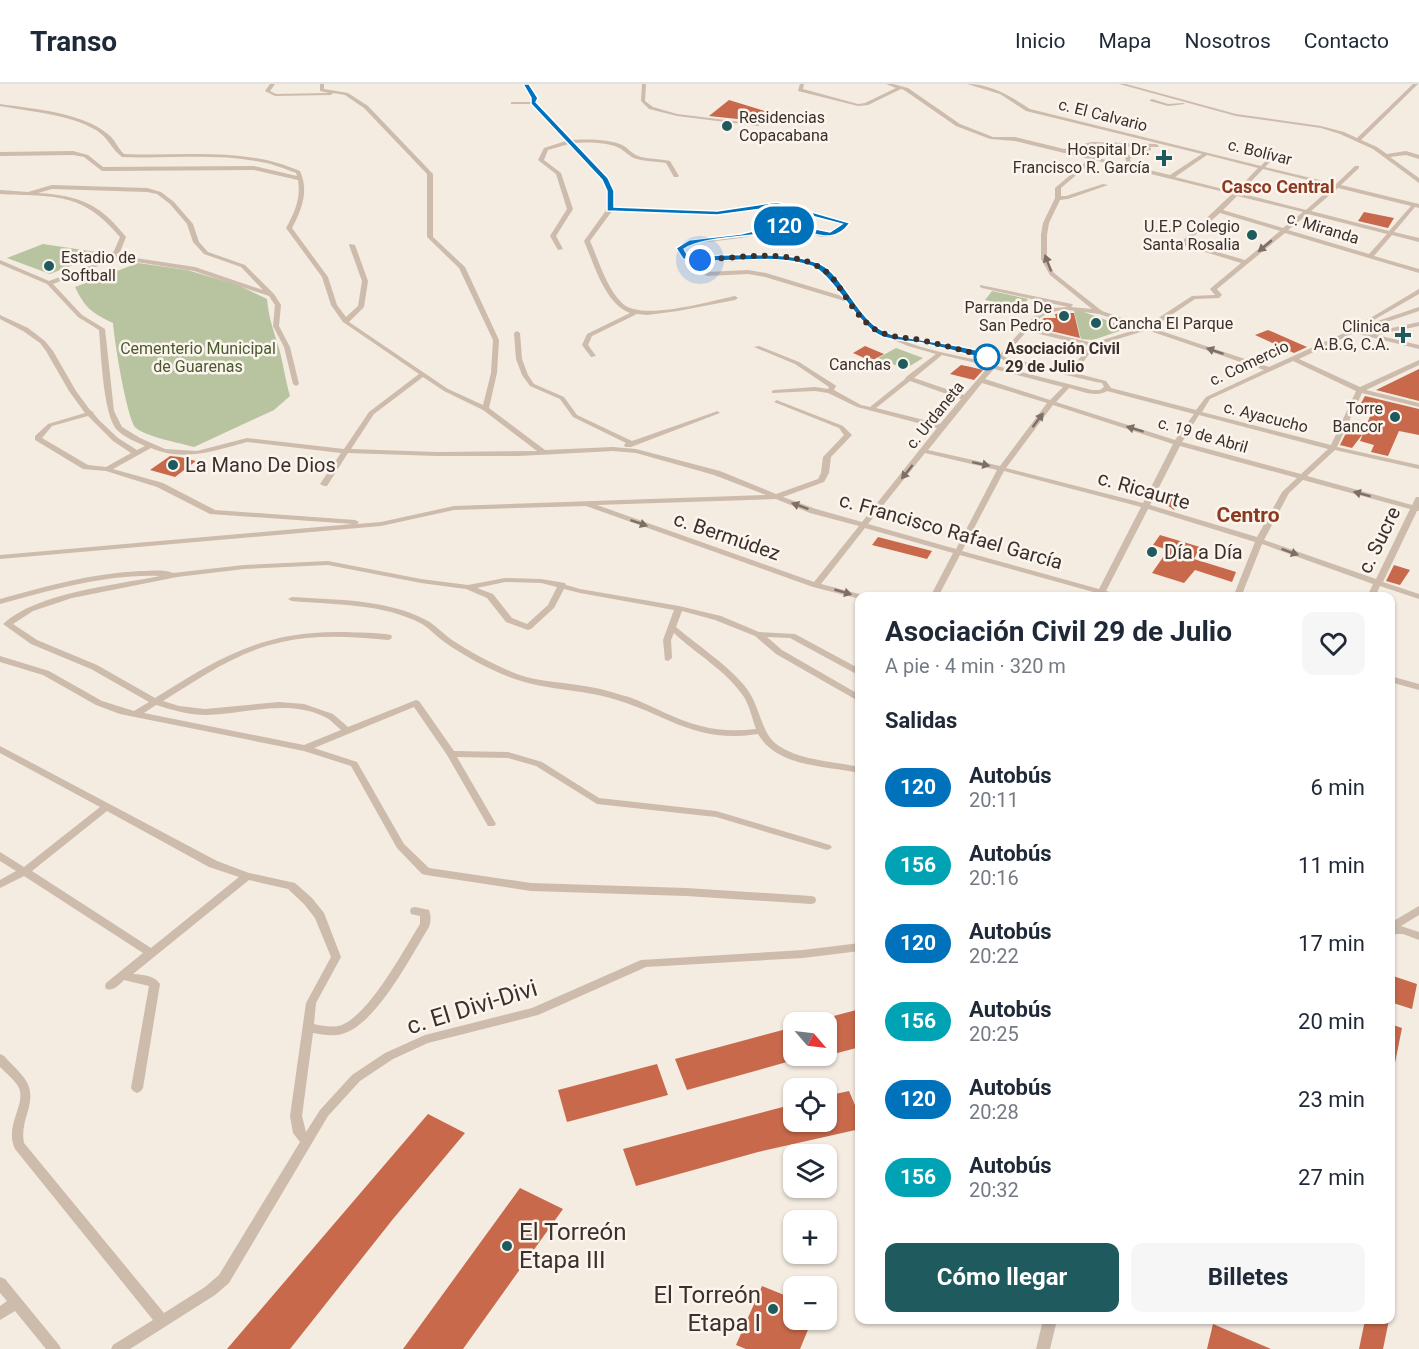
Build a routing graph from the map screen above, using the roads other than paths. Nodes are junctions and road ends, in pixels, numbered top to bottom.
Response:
1 (273, 84) edge
2 (322, 84) edge
3 (526, 84) edge
4 (644, 84) edge
5 (802, 84) edge
6 (888, 84) edge
7 (969, 84) edge
8 (1121, 84) edge
9 (1416, 84) edge
10 (905, 87) edge
11 (346, 94) junction
12 (1152, 100) dead end
13 (513, 103) dead end
14 (533, 103) junction
15 (1191, 103) junction
16 (0, 105) edge
17 (758, 124) dead end
18 (1358, 140) junction
19 (571, 142) junction
20 (1165, 143) junction
21 (1158, 146) junction
22 (1057, 151) junction
23 (1207, 153) junction
24 (0, 154) edge
25 (1274, 155) dead end
26 (1384, 156) junction
27 (1419, 157) edge
28 (1093, 158) junction
29 (1130, 167) junction
30 (1263, 167) junction
31 (1357, 167) dead end
32 (676, 176) dead end
33 (1171, 177) junction
34 (301, 179) junction
35 (1419, 181) edge
36 (1105, 184) dead end
37 (1338, 185) junction
38 (0, 192) edge
39 (27, 194) junction
40 (1236, 194) junction
41 (1058, 198) junction
42 (1417, 205) edge
43 (610, 209) junction
44 (1219, 211) junction
45 (1305, 211) junction
46 (1284, 230) junction
47 (1389, 233) junction
48 (1419, 240) edge
49 (352, 245) dead end
50 (560, 249) dead end
51 (109, 256) junction
52 (1370, 256) junction
53 (0, 262) edge
54 (1246, 262) junction
55 (1419, 271) edge
56 (707, 274) dead end
57 (49, 283) junction
58 (982, 286) dead end
59 (1419, 291) edge
60 (272, 295) junction
61 (735, 298) dead end
62 (847, 300) junction
63 (1084, 309) junction
64 (1419, 309) edge
65 (637, 312) junction
66 (1100, 312) junction
67 (0, 317) edge
68 (345, 321) junction
69 (1419, 324) edge
70 (1147, 328) junction
71 (1025, 329) junction
72 (1353, 331) junction
73 (518, 333) dead end
74 (1369, 335) junction
75 (1094, 345) junction
76 (757, 347) dead end
77 (1419, 347) edge
78 (940, 354) dead end
79 (593, 356) dead end
80 (1294, 359) junction
81 (996, 362) junction
82 (1419, 362) edge
83 (1271, 370) junction
84 (1071, 374) junction
85 (422, 375) junction
86 (908, 378) junction
87 (981, 380) junction
88 (827, 383) junction
89 (296, 384) dead end
90 (1068, 385) junction
91 (815, 389) junction
92 (1107, 389) junction
93 (1360, 390) junction
94 (830, 391) junction
95 (774, 392) dead end
96 (965, 398) junction
97 (777, 402) dead end
98 (1051, 403) junction
99 (1419, 405) edge
100 (485, 409) junction
101 (871, 410) junction
102 (91, 413) junction
103 (717, 413) dead end
104 (1197, 414) junction
105 (942, 427) junction
106 (631, 443) junction
107 (1178, 443) junction
108 (150, 446) junction
109 (1332, 448) junction
110 (621, 449) junction
111 (346, 451) junction
112 (924, 451) junction
113 (543, 452) junction
114 (136, 453) junction
115 (1419, 467) edge
116 (1002, 468) junction
117 (107, 469) junction
118 (1299, 477) junction
119 (324, 484) dead end
120 (775, 497) junction
121 (1419, 499) edge
122 (584, 504) junction
123 (1146, 506) junction
124 (1416, 508) edge
125 (381, 524) junction
126 (864, 526) junction
127 (1259, 541) junction
128 (958, 551) junction
129 (0, 556) edge
130 (177, 575) junction
131 (496, 581) junction
132 (1376, 583) junction
133 (562, 585) junction
134 (816, 585) junction
135 (468, 587) junction
136 (937, 592) edge
137 (1091, 592) edge
138 (1103, 592) edge
139 (1239, 592) edge
140 (1373, 592) edge
141 (490, 596) junction
142 (855, 596) edge
143 (1419, 597) edge
144 (292, 599) dead end
145 (0, 602) edge
146 (679, 608) junction
147 (672, 627) junction
148 (759, 634) junction
149 (388, 636) dead end
150 (668, 658) dead end
151 (0, 659) edge
152 (855, 670) edge
153 (1395, 680) edge
154 (1419, 687) edge
155 (855, 696) edge
156 (156, 702) junction
157 (134, 715) junction
158 (345, 729) junction
159 (760, 731) junction
160 (305, 747) junction
161 (0, 749) edge
162 (451, 754) junction
163 (855, 769) edge
164 (106, 806) junction
165 (491, 824) dead end
166 (827, 847) dead end
167 (0, 856) edge
168 (24, 872) junction
169 (247, 876) junction
170 (0, 884) edge
171 (810, 900) dead end
172 (415, 910) dead end
173 (1419, 910) edge
174 (1395, 926) edge
175 (1395, 929) edge
176 (1419, 936) edge
177 (855, 948) edge
178 (151, 953) junction
179 (123, 976) junction
180 (111, 986) dead end
181 (307, 1028) junction
182 (0, 1059) edge
183 (137, 1088) dead end
184 (306, 1140) junction
185 (0, 1283) edge
186 (15, 1303) junction
187 (0, 1314) edge
188 (161, 1320) junction
189 (1049, 1324) edge
190 (54, 1349) edge
191 (118, 1349) edge
192 (1043, 1349) edge

1 - 11 street
2 - 11 street
3 - 14 street
4 - 17 street
5 - 10 street
6 - 10 street
7 - 20 street, c. El Calvario
8 - 15 street
9 - 18 street
10 - 22 street
11 - 100 street
12 - 15 street
13 - 14 street
14 - 19 street
15 - 18 street
16 - 34 street
18 - 26 street
19 - 32 street
19 - 43 street
19 - 50 street
20 - 21 street
20 - 23 street, c. Bolívar
21 - 22 street
21 - 29 street
22 - 28 street
23 - 30 street, c. Bolívar
23 - 33 street
24 - 34 street
25 - 30 street
26 - 27 street
26 - 35 street
28 - 29 street
28 - 41 street
29 - 33 street
30 - 37 street, c. Bolívar
30 - 40 street
31 - 37 street
33 - 40 street
34 - 68 street
36 - 41 street
37 - 42 street, c. Bolívar
37 - 45 street
38 - 39 street
39 - 51 street
39 - 60 street
40 - 44 street
40 - 45 street
66 -> 41 street
42 - 47 street
43 - 62 street
43 - 65 street
44 - 46 street, c. Miranda
44 - 54 street
45 - 46 street
45 - 47 street
46 - 52 street, c. Miranda
46 -> 54 street
47 - 48 street
47 - 52 street
49 - 68 street
51 - 57 street
51 - 60 street
52 - 55 street, c. Miranda
53 - 57 street
54 - 70 street
56 - 62 street
57 - 108 street
58 - 63 street
59 - 72 street
60 - 89 street
61 - 65 street
62 - 81 street
63 - 66 street, c. Urdaneta
63 - 71 street, c. Urdaneta
64 - 72 street, c. Comercio
65 - 79 street
66 - 70 street
67 - 102 street
68 - 85 street
69 - 74 street
70 - 75 street
83 -> 70 street
71 - 75 street
71 - 81 street, c. Urdaneta
72 - 74 street
72 - 80 street, c. Comercio
73 - 106 street
74 - 77 street
75 - 84 street
76 - 88 street
78 - 86 street
80 - 83 street, c. Comercio
80 - 93 street
81 - 84 street, c. Ayacucho
81 - 87 street, c. Urdaneta
81 - 90 street, c. Ayacucho
82 - 93 street
83 - 104 street, c. Comercio
84 - 92 street, c. Ayacucho
85 - 100 street
85 - 111 street
86 - 96 street
86 - 101 street
87 - 96 street, c. Urdaneta
87 - 98 street, c. 19 de Abril
88 - 91 street
88 - 94 street
90 - 92 street, c. Ayacucho
90 - 98 street
91 - 94 street
91 - 95 street
92 - 104 street, c. Ayacucho
93 - 99 street
93 - 109 street
94 - 101 street
96 - 105 street, c. Urdaneta
97 - 120 street
107 -> 98 street, c. 19 de Abril
116 -> 98 street
100 - 113 street
101 - 105 street
102 - 114 street
102 - 117 street
103 - 106 street
104 - 107 street, c. Comercio
104 - 109 street, c. Ayacucho
105 - 112 street, c. Urdaneta
106 - 110 street
107 - 118 street, c. 19 de Abril
107 - 123 street, c. Comercio
108 - 111 street
108 - 114 street
109 - 115 street, c. Ayacucho
109 - 118 street
110 - 113 street
110 - 120 street
111 - 113 street
111 - 119 street
112 -> 116 street, c. Ricaurte
112 -> 126 street, c. Urdaneta
114 - 117 street
116 - 123 street, c. Ricaurte
116 - 128 street
117 - 125 street
124 -> 118 street, c. 19 de Abril
118 - 127 street
120 - 122 street
126 -> 120 street, c. Francisco Rafael García
121 - 124 street, c. Sucre
122 - 125 street
122 -> 134 street, c. Bermúdez
123 - 127 street, c. Ricaurte
123 - 138 street, c. Comercio
124 - 132 street, c. Sucre
125 - 129 street
126 - 128 street, c. Francisco Rafael García
126 - 134 street, c. Urdaneta
127 -> 132 street, c. Ricaurte
127 - 139 street
128 - 136 street
128 - 137 street, c. Francisco Rafael García
130 - 135 street
130 - 145 street
130 - 156 street
131 - 133 street
131 - 135 street
131 - 141 street
132 - 140 street, c. Sucre
132 - 143 street, c. Ricaurte
133 - 141 street
133 - 146 street
134 -> 142 street, c. Bermúdez
135 - 141 street
144 - 159 street
146 - 147 street
146 - 148 street
147 - 150 street
147 - 159 street
148 - 152 street
148 - 155 street
149 - 156 street
151 - 157 street
153 - 154 street
156 - 157 street
156 - 158 street
157 - 160 street
158 - 160 street
158 - 162 street
159 - 163 street
160 - 171 street
161 - 164 street
162 - 165 street
162 - 166 street
164 - 168 street
164 - 169 street
167 - 168 street
168 - 170 street
168 - 178 street
169 - 178 street
169 - 181 street
172 - 181 street
173 - 174 street
175 - 176 street
177 - 184 street, c. El Divi-Divi
178 - 179 street
179 - 180 street
179 - 183 street
181 - 184 street
182 - 188 street
184 - 188 street, c. El Divi-Divi
185 - 186 street
186 - 187 street
186 - 190 street
188 - 191 street, c. El Divi-Divi
189 - 192 street

